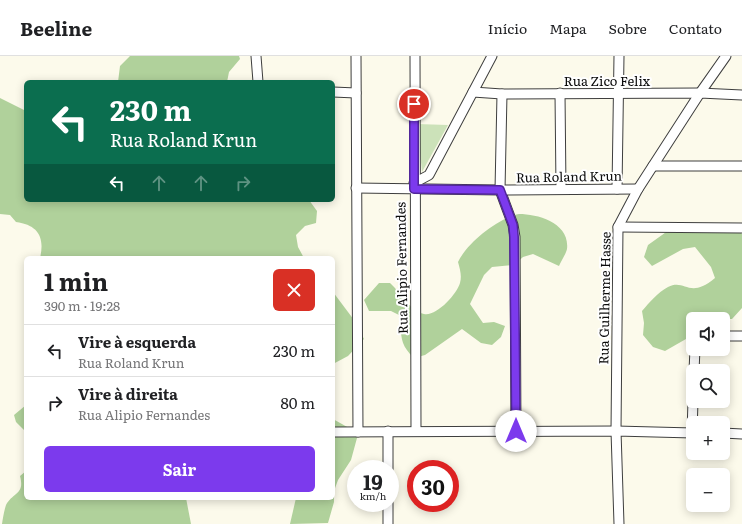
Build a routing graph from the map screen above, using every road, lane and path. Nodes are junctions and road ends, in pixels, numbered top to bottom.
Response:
1 (256, 56) edge
2 (356, 56) edge
3 (415, 56) edge
4 (492, 56) edge
5 (619, 56) edge
6 (726, 56) edge
7 (258, 80) edge
8 (335, 92) edge
9 (473, 92) junction
10 (356, 93) junction
11 (619, 93) junction
12 (700, 93) junction
13 (502, 94) junction
14 (560, 94) junction
15 (742, 95) edge
16 (653, 166) junction
17 (742, 166) edge
18 (414, 186) junction
19 (356, 188) junction
20 (561, 189) junction
21 (617, 189) junction
22 (638, 189) junction
23 (500, 190) junction
24 (618, 227) junction
25 (742, 228) edge
26 (730, 336) edge
27 (742, 336) edge
28 (388, 431) junction
29 (416, 431) junction
30 (516, 431) junction
31 (616, 431) junction
32 (335, 432) edge
33 (358, 432) junction
34 (686, 433) edge
35 (730, 433) edge
36 (742, 434) edge
37 (388, 460) edge
38 (388, 512) edge
39 (388, 524) edge
40 (619, 524) edge

1 - 7 street
2 - 10 street
3 - 18 street, Rua Alipio Fernandes
4 - 9 street
5 - 11 street
6 - 12 street, Rua Guilherme Hasse
8 - 10 street
9 - 13 street, Rua Zico Felix
9 - 18 street
10 - 19 street
11 - 12 street, Rua Zico Felix
11 - 14 street, Rua Zico Felix
11 - 21 street
12 - 15 street, Rua Zico Felix
12 - 16 street, Rua Guilherme Hasse
13 - 14 street, Rua Zico Felix
13 - 23 street
14 - 20 street
16 - 17 street
16 - 22 street, Rua Guilherme Hasse
18 - 19 street, Rua Roland Krun
18 - 23 street, Rua Roland Krun
18 - 29 street, Rua Alipio Fernandes
19 - 33 street
20 - 21 street, Rua Roland Krun
20 - 23 street, Rua Roland Krun
21 - 22 street, Rua Roland Krun
22 - 24 street, Rua Guilherme Hasse
23 - 30 street
24 - 25 street
24 - 31 street, Rua Guilherme Hasse
26 - 27 street
28 - 29 street
28 - 33 street
28 - 37 street
29 - 30 street
30 - 31 street
31 - 34 street
31 - 40 street, Rua Guilherme Hasse
32 - 33 street
35 - 36 street
38 - 39 street

